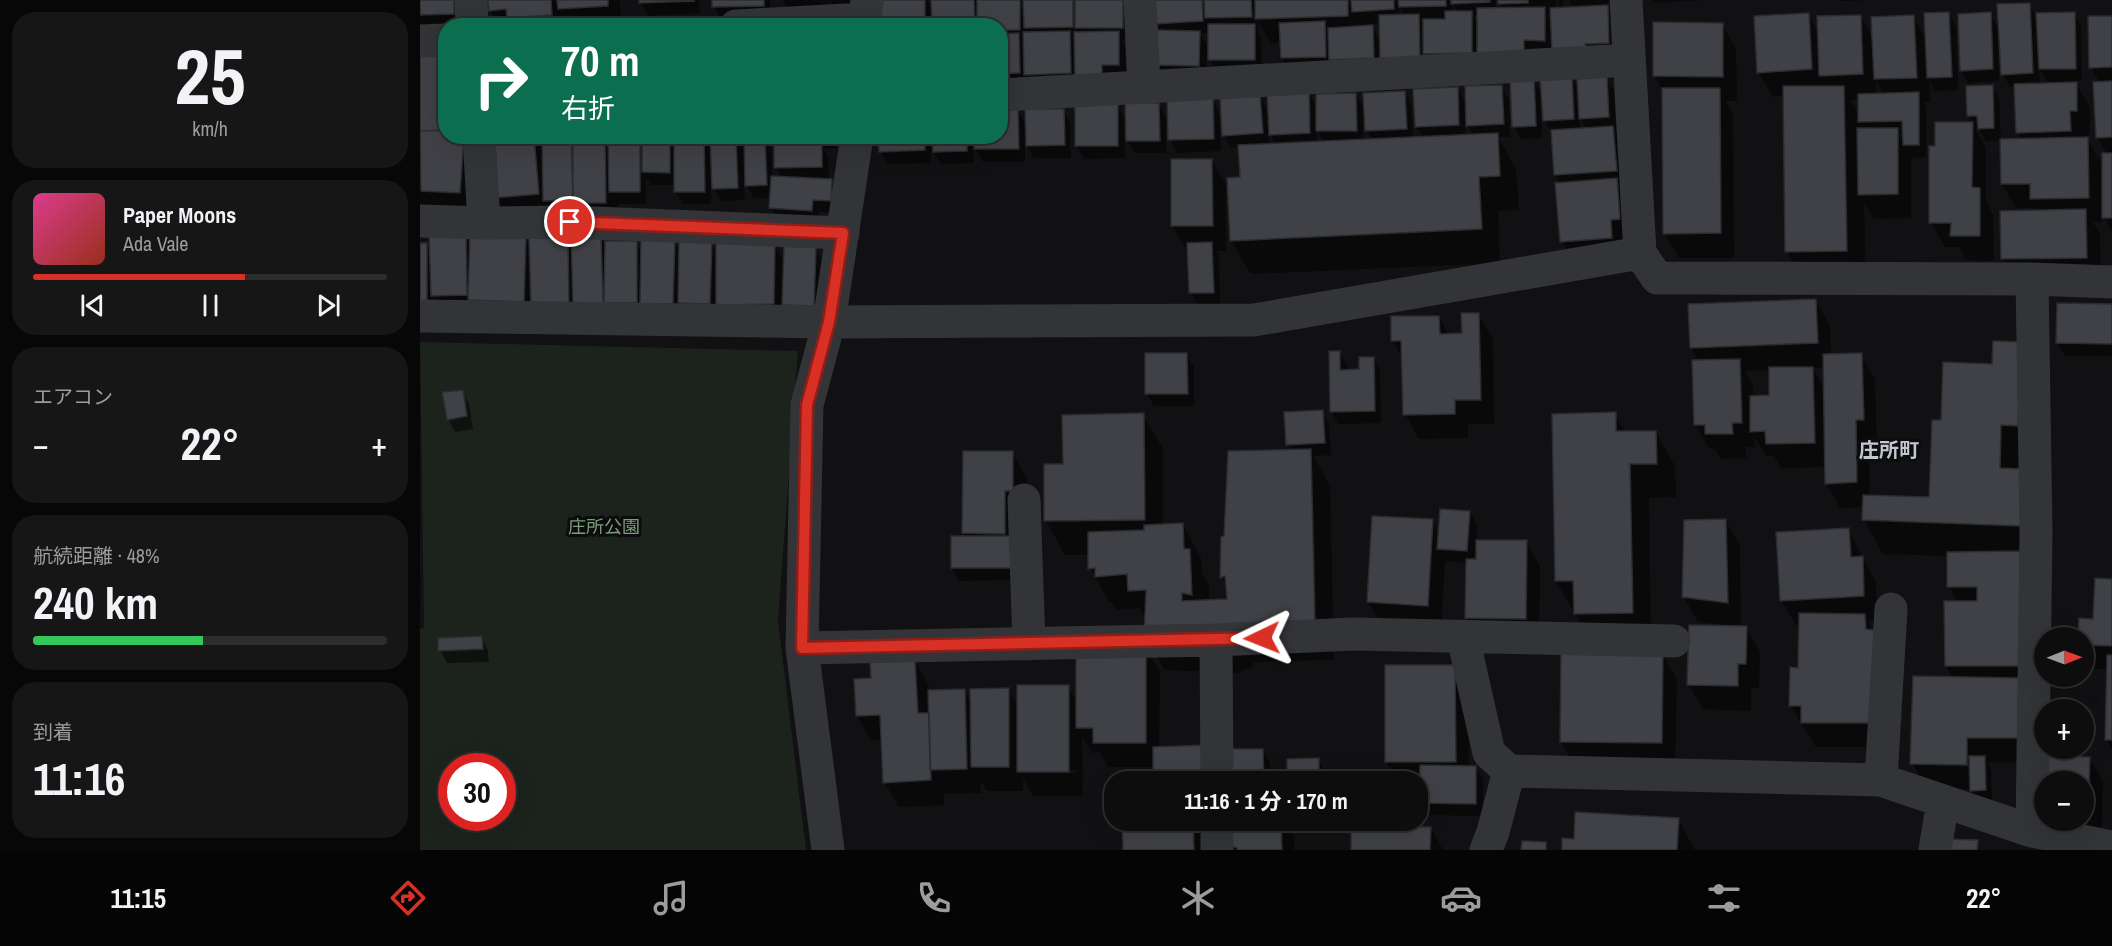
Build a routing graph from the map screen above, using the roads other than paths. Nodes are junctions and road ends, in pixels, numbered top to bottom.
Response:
1 (471, 0) edge
2 (1140, 0) edge
3 (1626, 0) edge
4 (866, 15) edge
5 (472, 18) edge
6 (831, 18) edge
7 (438, 40) edge
8 (420, 41) edge
9 (1629, 60) junction
10 (1144, 87) junction
11 (1008, 95) edge
12 (479, 144) edge
13 (856, 144) edge
14 (420, 221) edge
15 (484, 223) junction
16 (843, 233) junction
17 (1640, 253) junction
18 (2032, 279) junction
19 (2112, 282) edge
20 (420, 316) edge
21 (829, 322) junction
22 (1024, 500) dead end
23 (1892, 609) dead end
24 (1463, 637) junction
25 (1216, 640) junction
26 (1674, 641) dead end
27 (1029, 644) junction
28 (802, 648) junction
29 (1217, 771) edge
30 (1509, 771) junction
31 (1881, 780) junction
32 (1943, 801) junction
33 (1217, 831) edge
34 (2032, 831) junction
35 (2112, 847) edge
36 (828, 850) edge
37 (1217, 850) edge
38 (1486, 850) edge
39 (1935, 850) edge

1 - 5 street
2 - 10 street
3 - 9 street
4 - 6 street
7 - 8 street
9 - 10 street
9 - 17 street
10 - 11 street
12 - 15 street
13 - 16 street
14 - 15 street
15 - 16 street
16 - 21 street
17 - 18 street
17 - 21 street
18 - 19 street
18 - 34 street
20 - 21 street
21 - 28 street
22 - 27 street
23 - 31 street
24 - 25 street
24 - 26 street
24 - 30 street
25 - 27 street
25 - 29 street
27 - 28 street
28 - 36 street
30 - 31 street
30 - 38 street
31 - 32 street
32 - 34 street
32 - 39 street
33 - 37 street
34 - 35 street

